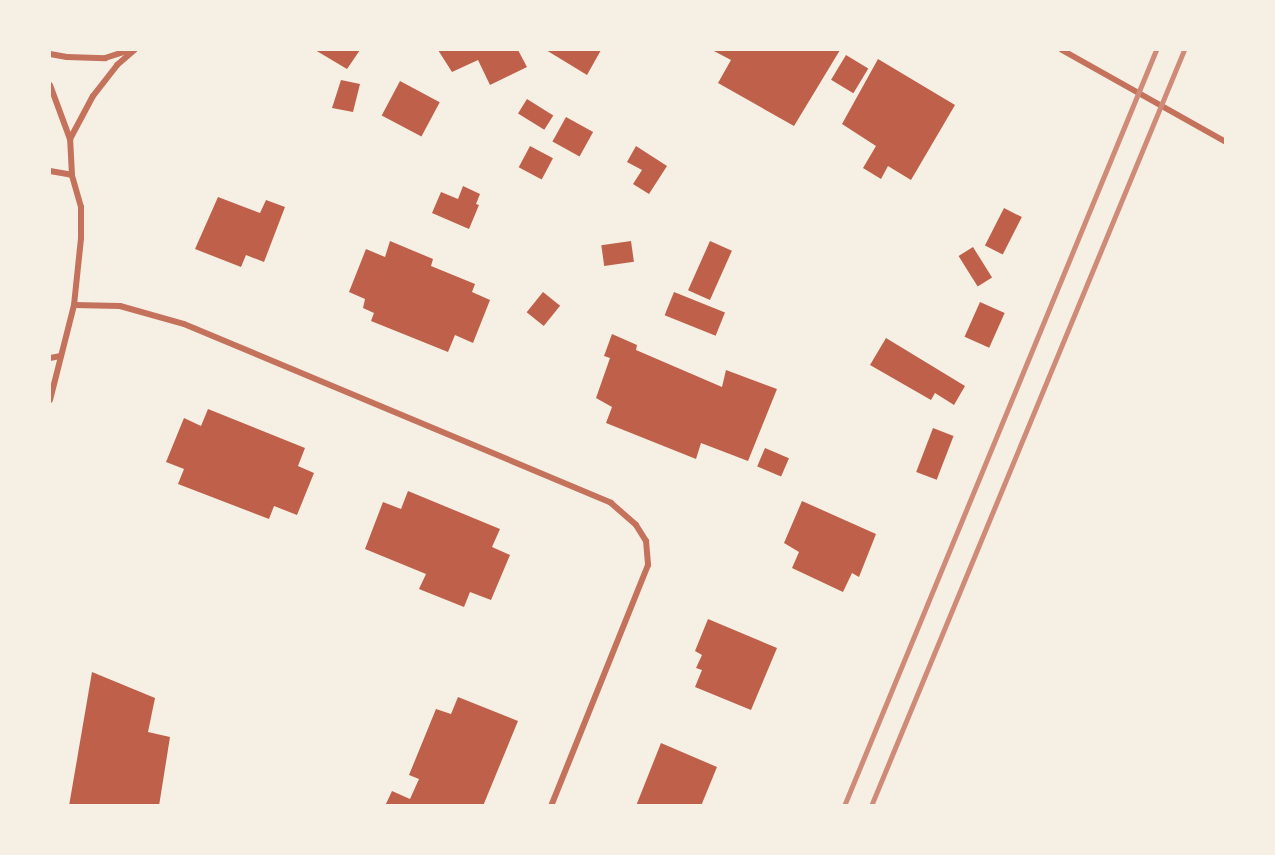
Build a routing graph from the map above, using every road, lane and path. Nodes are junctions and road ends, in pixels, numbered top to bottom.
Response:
1 (129, 50) edge
2 (134, 50) edge
3 (1062, 50) edge
4 (50, 54) edge
5 (50, 85) edge
6 (70, 140) junction
7 (1226, 142) edge
8 (50, 171) edge
9 (72, 175) junction
10 (74, 305) junction
11 (60, 356) junction
12 (50, 358) edge
13 (50, 400) edge
14 (551, 806) edge

1 - 4 street
2 - 6 street
3 - 7 street
5 - 6 street
6 - 9 street
8 - 9 street
9 - 10 street
10 - 11 street
10 - 14 street
11 - 12 street
11 - 13 street

